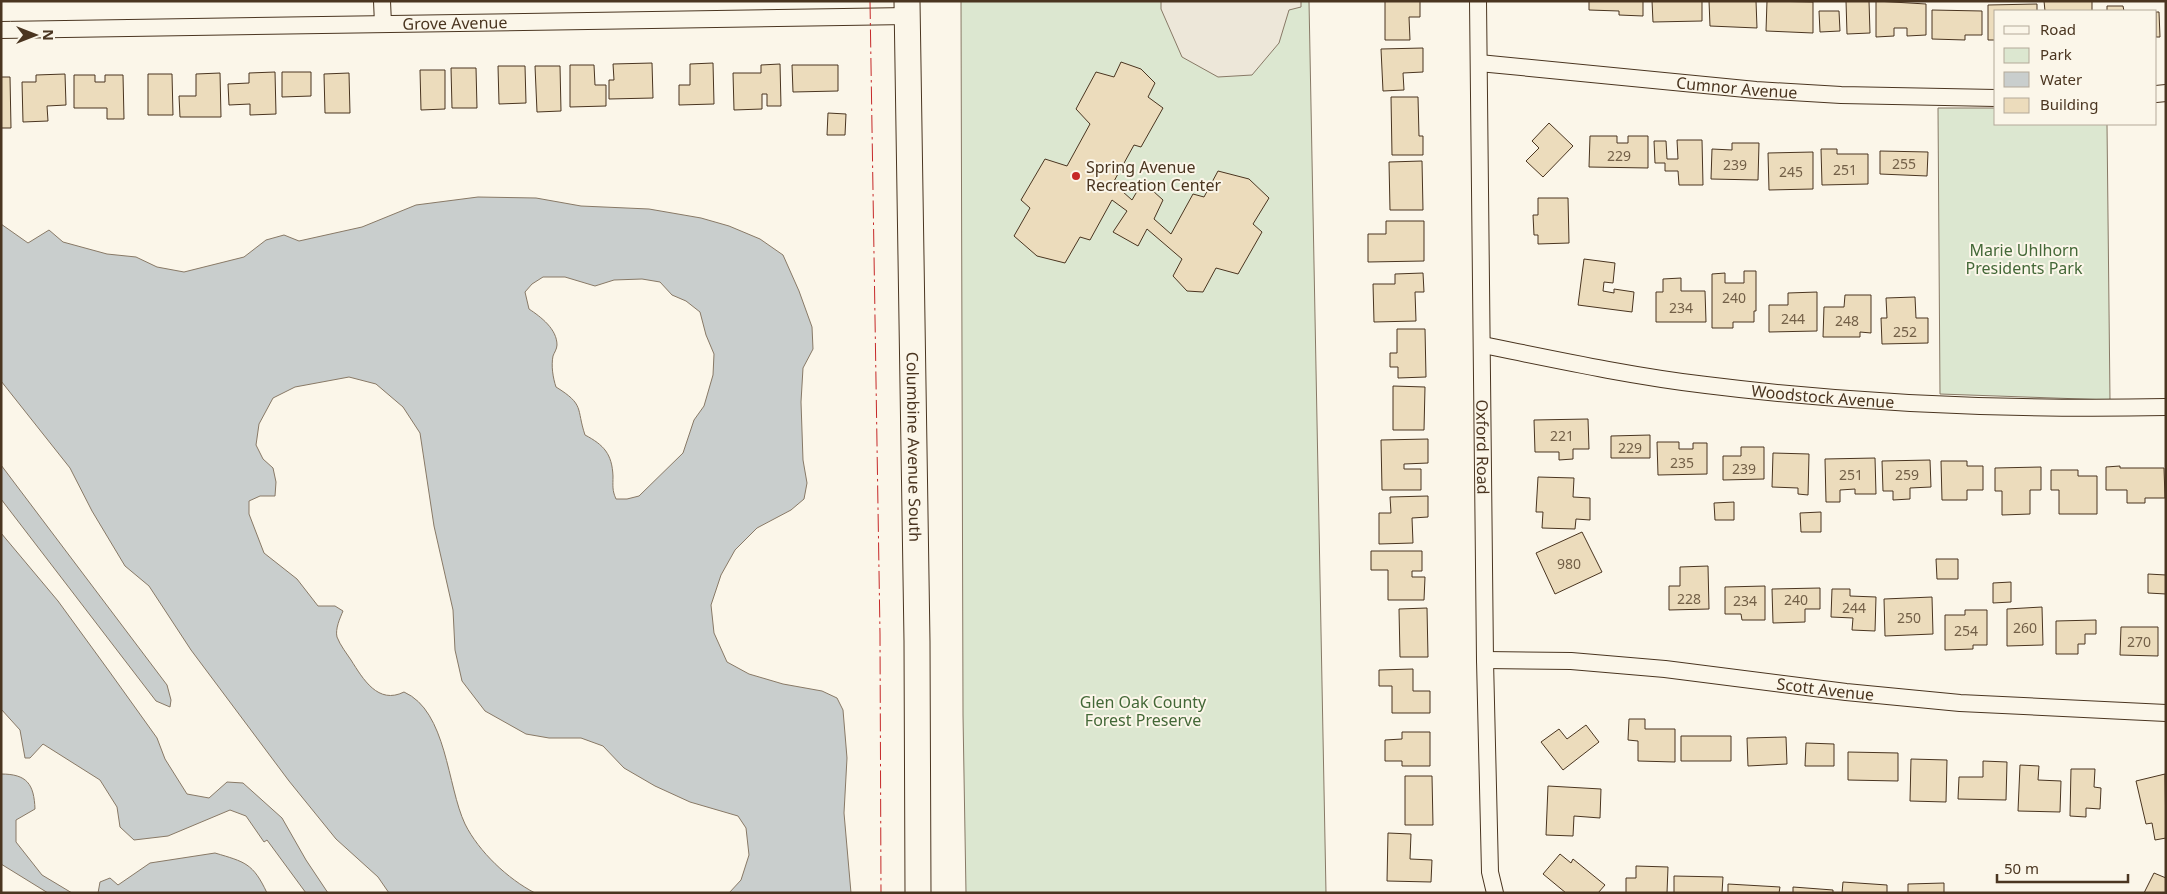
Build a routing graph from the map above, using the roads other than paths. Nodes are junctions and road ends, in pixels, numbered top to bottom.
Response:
1 (382, 1) edge
2 (1478, 1) edge
3 (907, 9) edge
4 (383, 24) junction
5 (1, 30) edge
6 (1479, 63) junction
7 (1994, 98) edge
8 (1483, 345) junction
9 (2166, 407) edge
10 (1486, 660) junction
11 (2166, 714) edge
12 (918, 893) edge
13 (1495, 893) edge

1 - 4 street
2 - 6 street, Oxford Road
3 - 4 street, Grove Avenue
3 - 12 main road, Columbine Avenue South
4 - 5 street, Grove Avenue
6 - 7 street, Cumnor Avenue
6 - 8 street, Oxford Road
8 - 9 street, Woodstock Avenue
8 - 10 street, Oxford Road
10 - 11 street, Scott Avenue
10 - 13 street, Oxford Road

